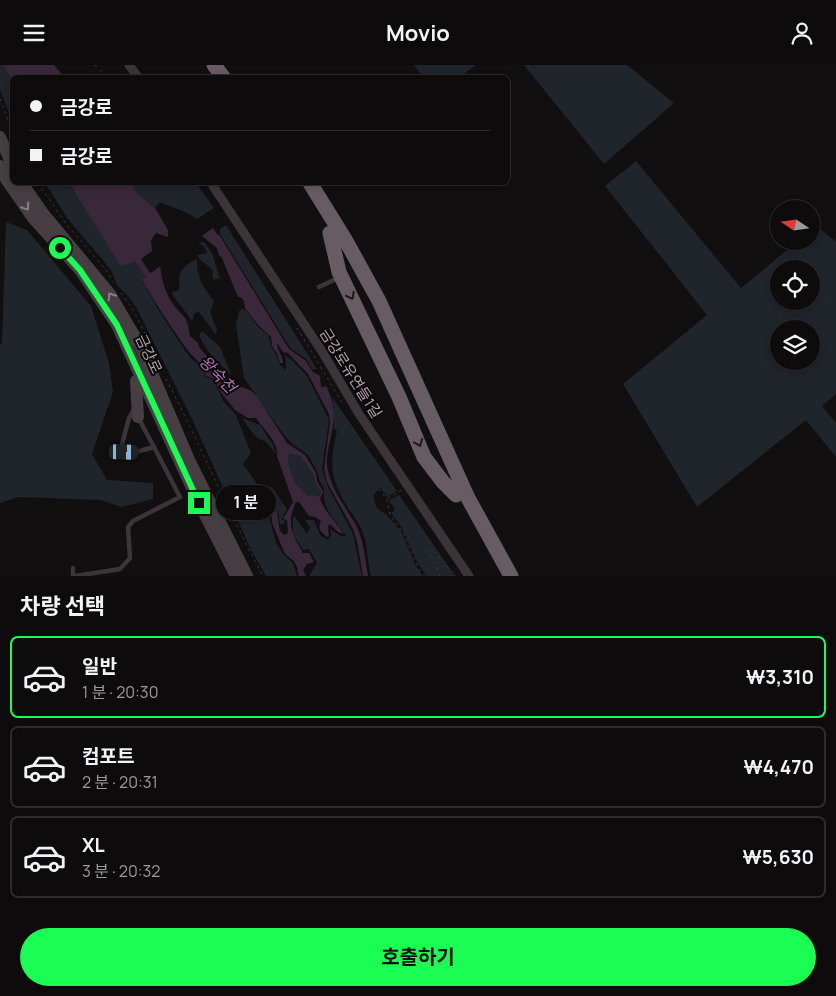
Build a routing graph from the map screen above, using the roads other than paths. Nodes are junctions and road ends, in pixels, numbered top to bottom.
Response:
1 (0, 137) edge
2 (5, 171) edge
3 (13, 185) edge
4 (23, 185) edge
5 (213, 185) edge
6 (300, 185) edge
7 (311, 185) edge
8 (330, 233) junction
9 (342, 277) junction
10 (320, 287) dead end
11 (96, 293) junction
12 (137, 413) junction
13 (154, 447) junction
14 (456, 495) junction
15 (199, 503) junction
16 (73, 567) dead end
17 (74, 576) edge
18 (236, 576) edge
19 (247, 576) edge
20 (469, 576) edge
21 (500, 576) edge
22 (511, 576) edge

1 - 2 main road, 금강로
3 -> 11 main road, 금강로
19 -> 4 main road, 금강로
5 - 20 street, 금강로유연들1길
6 - 8 highway
7 - 22 highway
8 - 9 highway
8 - 14 highway
9 - 10 lane
9 -> 14 highway
11 - 12 main road
11 - 15 main road, 금강로
12 - 13 lane
12 - 13 lane
12 - 15 main road
13 - 17 lane
14 - 21 highway
15 - 18 main road, 금강로
16 - 17 lane

